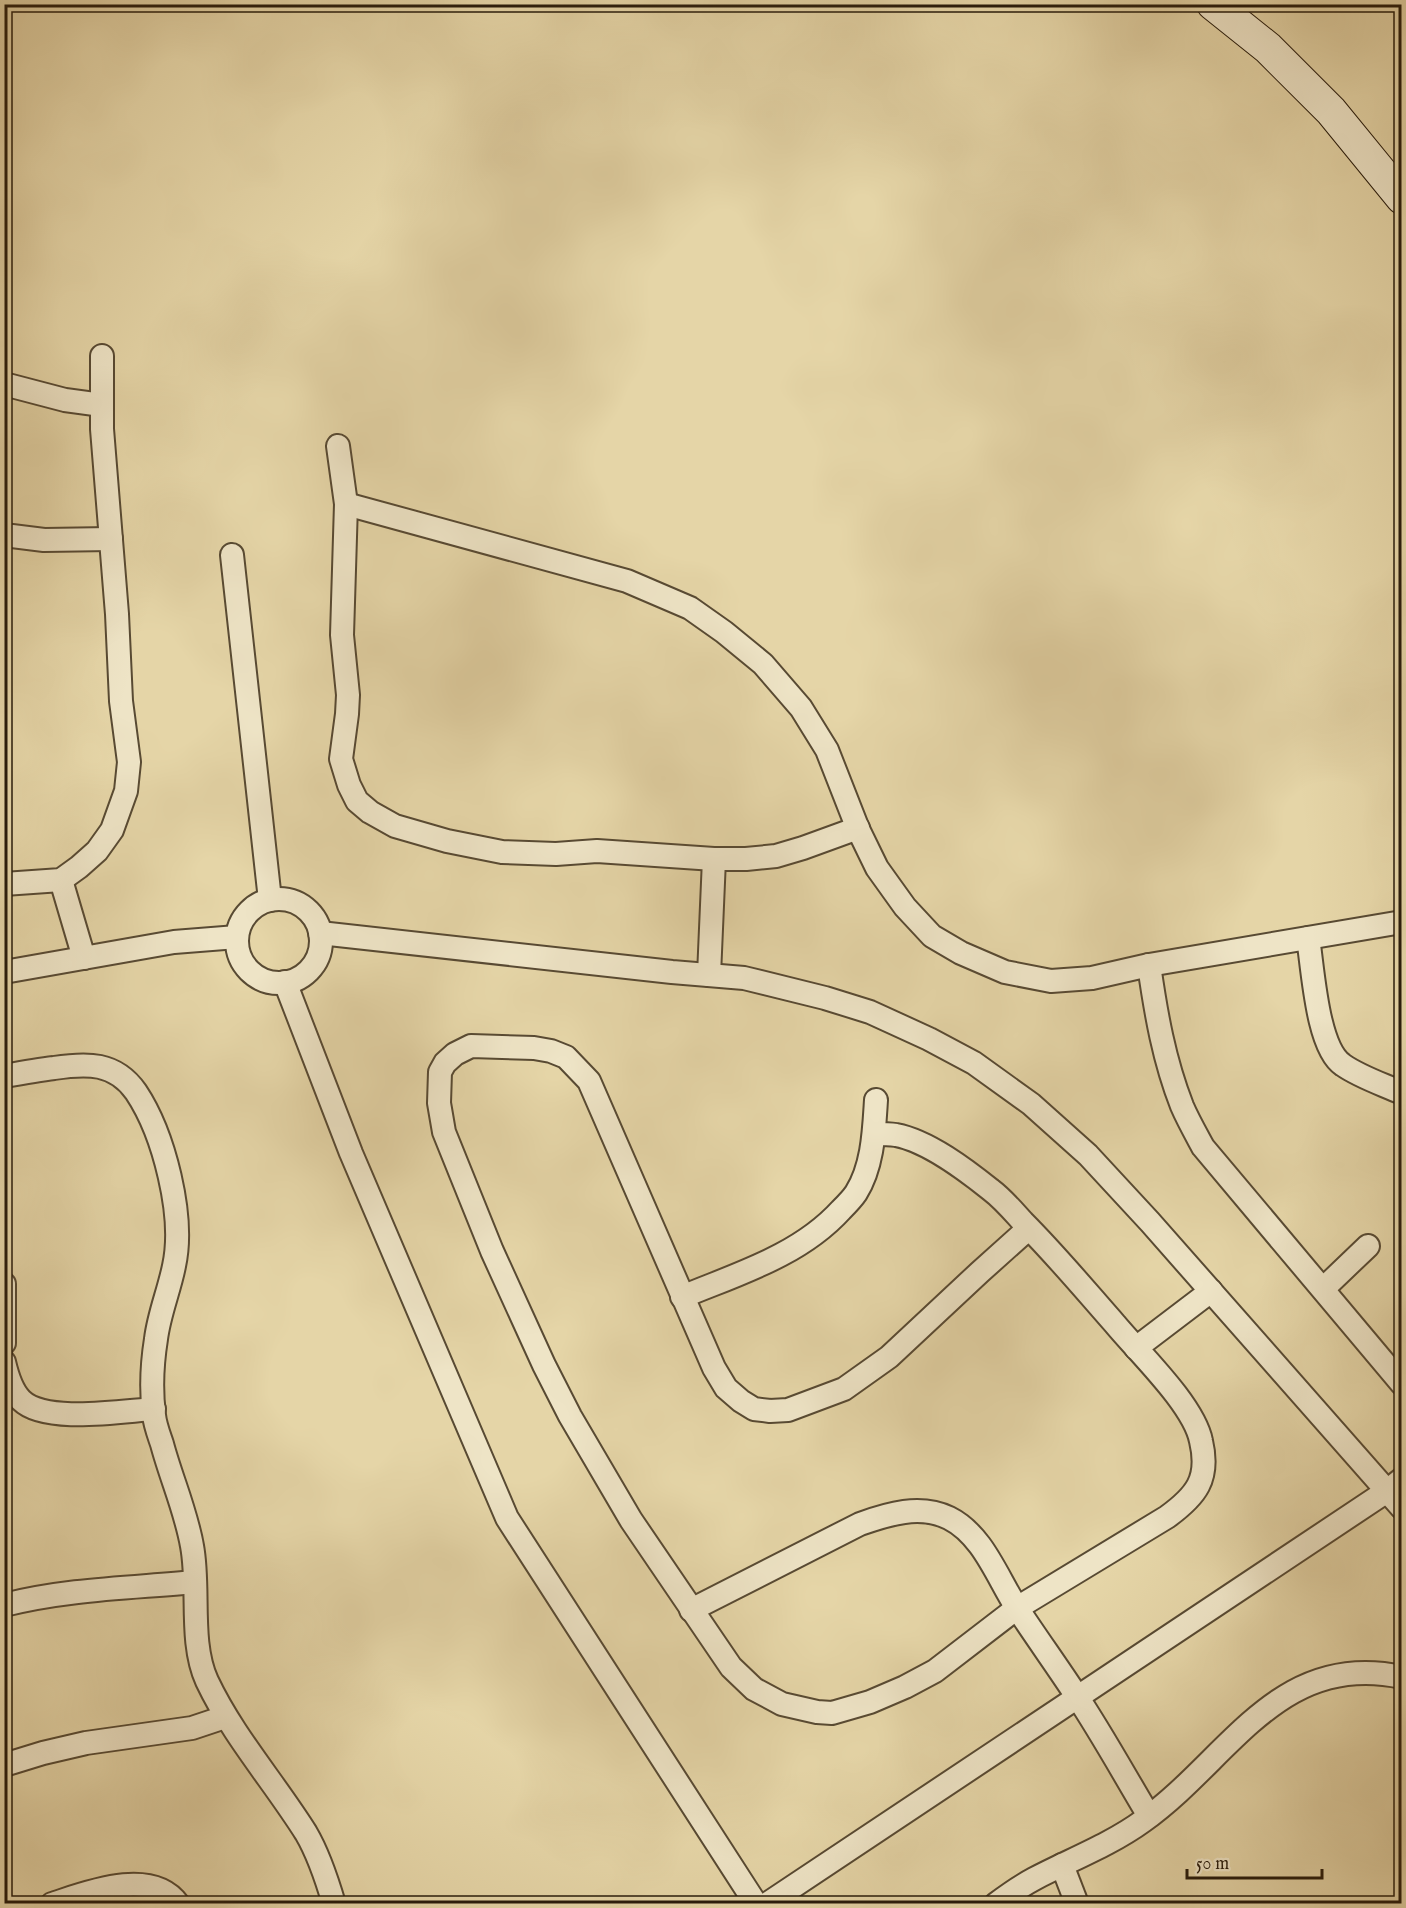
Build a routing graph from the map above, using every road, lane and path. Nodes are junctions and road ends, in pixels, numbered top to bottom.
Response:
1 (1213, 4) edge
2 (1401, 198) edge
3 (102, 356) dead end
4 (4, 384) edge
5 (102, 405) junction
6 (338, 446) dead end
7 (346, 504) junction
8 (4, 535) edge
9 (111, 539) junction
10 (232, 555) dead end
11 (858, 828) junction
12 (714, 859) junction
13 (61, 880) junction
14 (4, 884) edge
15 (270, 900) junction
16 (1401, 922) edge
17 (320, 933) junction
18 (237, 937) junction
19 (1308, 938) junction
20 (84, 958) junction
21 (1149, 965) junction
22 (4, 972) edge
23 (709, 975) junction
24 (285, 982) junction
25 (4, 1076) edge
26 (1401, 1093) edge
27 (876, 1100) dead end
28 (874, 1134) junction
29 (1029, 1228) junction
30 (1368, 1246) dead end
31 (4, 1284) edge
32 (1323, 1289) junction
33 (1210, 1291) junction
34 (682, 1297) junction
35 (4, 1343) edge
36 (1136, 1348) junction
37 (4, 1362) edge
38 (1401, 1384) edge
39 (154, 1409) junction
40 (1397, 1492) edge
41 (195, 1582) junction
42 (4, 1605) edge
43 (1017, 1608) junction
44 (691, 1610) junction
45 (1401, 1677) edge
46 (1077, 1697) junction
47 (225, 1717) junction
48 (4, 1765) edge
49 (1149, 1816) junction
50 (1062, 1864) junction
51 (52, 1904) edge
52 (178, 1904) edge
53 (334, 1904) edge
54 (756, 1904) edge
55 (767, 1904) edge
56 (996, 1904) edge
57 (1077, 1904) edge

1 - 2 main road
3 - 5 street
4 - 5 street
5 - 9 street
6 - 7 street
7 - 11 street
7 - 12 street
8 - 9 street
9 - 13 street
10 - 15 street
11 - 12 street
11 - 21 street
12 - 23 street
13 - 14 street
13 - 20 street
15 - 17 street
15 - 18 street
16 - 19 street
17 - 23 street
17 - 24 street
18 - 20 street
18 - 24 street
19 - 21 street
19 - 26 street
20 - 22 street
21 - 32 street
23 - 33 street
24 - 54 street
25 - 39 street
27 - 28 street
28 - 29 street
28 - 34 street
29 - 34 street
29 - 36 street
30 - 32 street
31 - 35 street
32 - 38 street
33 - 36 street
33 - 40 street
34 - 44 street
36 - 43 street
37 - 39 street
39 - 41 street
40 - 46 street
41 - 42 street
41 - 47 street
43 - 44 street
43 - 44 street
43 - 46 street
45 - 49 street
46 - 49 street
46 - 55 street
47 - 48 street
47 - 53 street
49 - 50 street
50 - 56 street
50 - 57 street
51 - 52 street

